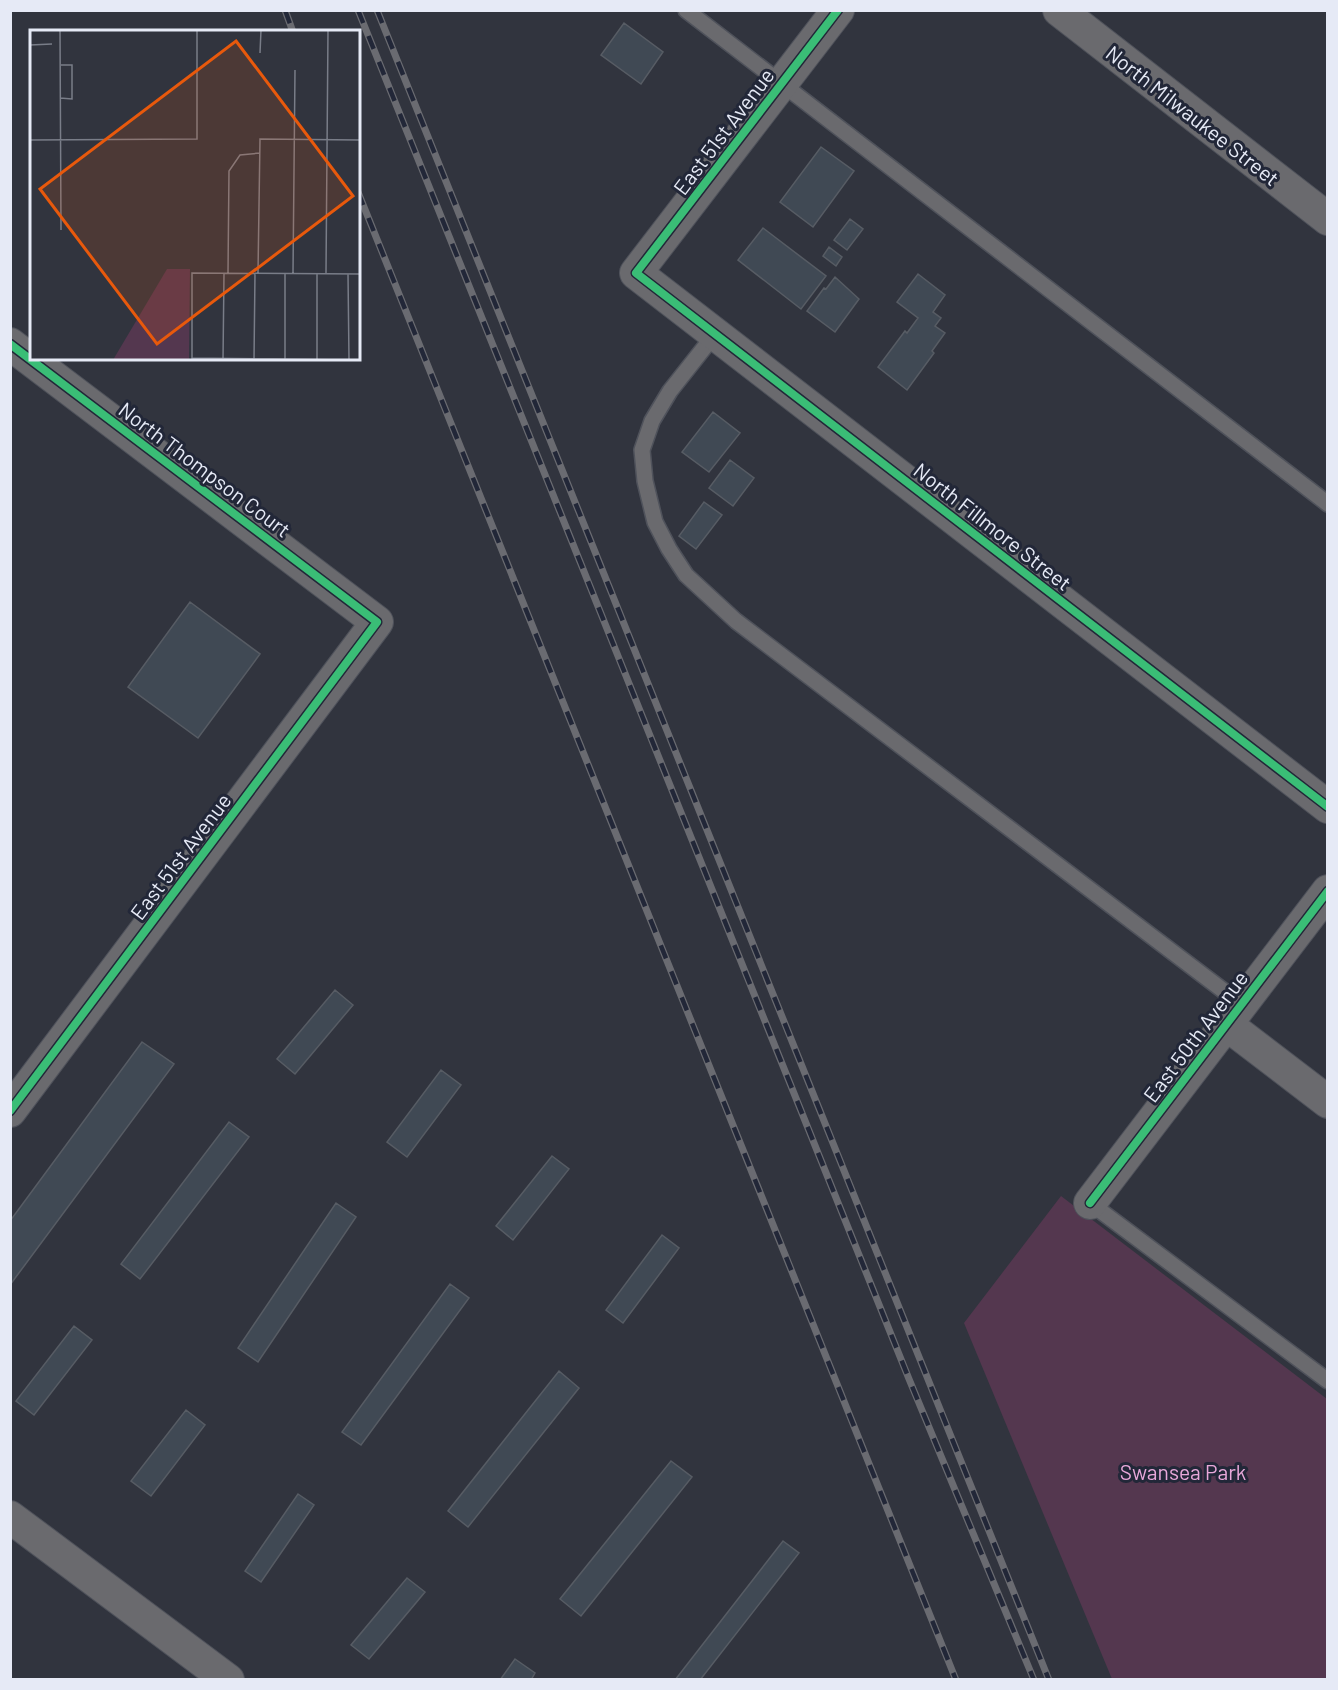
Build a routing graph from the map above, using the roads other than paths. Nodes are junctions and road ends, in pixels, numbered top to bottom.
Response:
1 (686, 10) edge
2 (838, 10) edge
3 (1059, 10) edge
4 (781, 84) junction
5 (1328, 219) edge
6 (636, 273) joint
7 (715, 334) junction
8 (10, 344) edge
9 (30, 359) edge
10 (31, 360) edge
11 (1328, 504) edge
12 (377, 622) joint
13 (1328, 807) edge
14 (1328, 891) edge
15 (1234, 1014) junction
16 (1328, 1102) edge
17 (10, 1111) edge
18 (1090, 1203) joint
19 (1328, 1381) edge
20 (10, 1517) edge
21 (228, 1680) edge

1 - 4 lane
2 - 4 street, East 51st Avenue
3 - 5 street, North Milwaukee Street
4 - 6 street, East 51st Avenue
4 - 11 lane
6 - 7 street, North Fillmore Street
7 - 13 street, North Fillmore Street
7 - 15 lane
8 - 9 street, North Thompson Court
10 - 12 street, North Thompson Court
12 - 17 street, East 51st Avenue
14 - 15 street, East 50th Avenue
15 - 16 street
15 - 18 street, East 50th Avenue
18 - 19 lane
20 - 21 street

